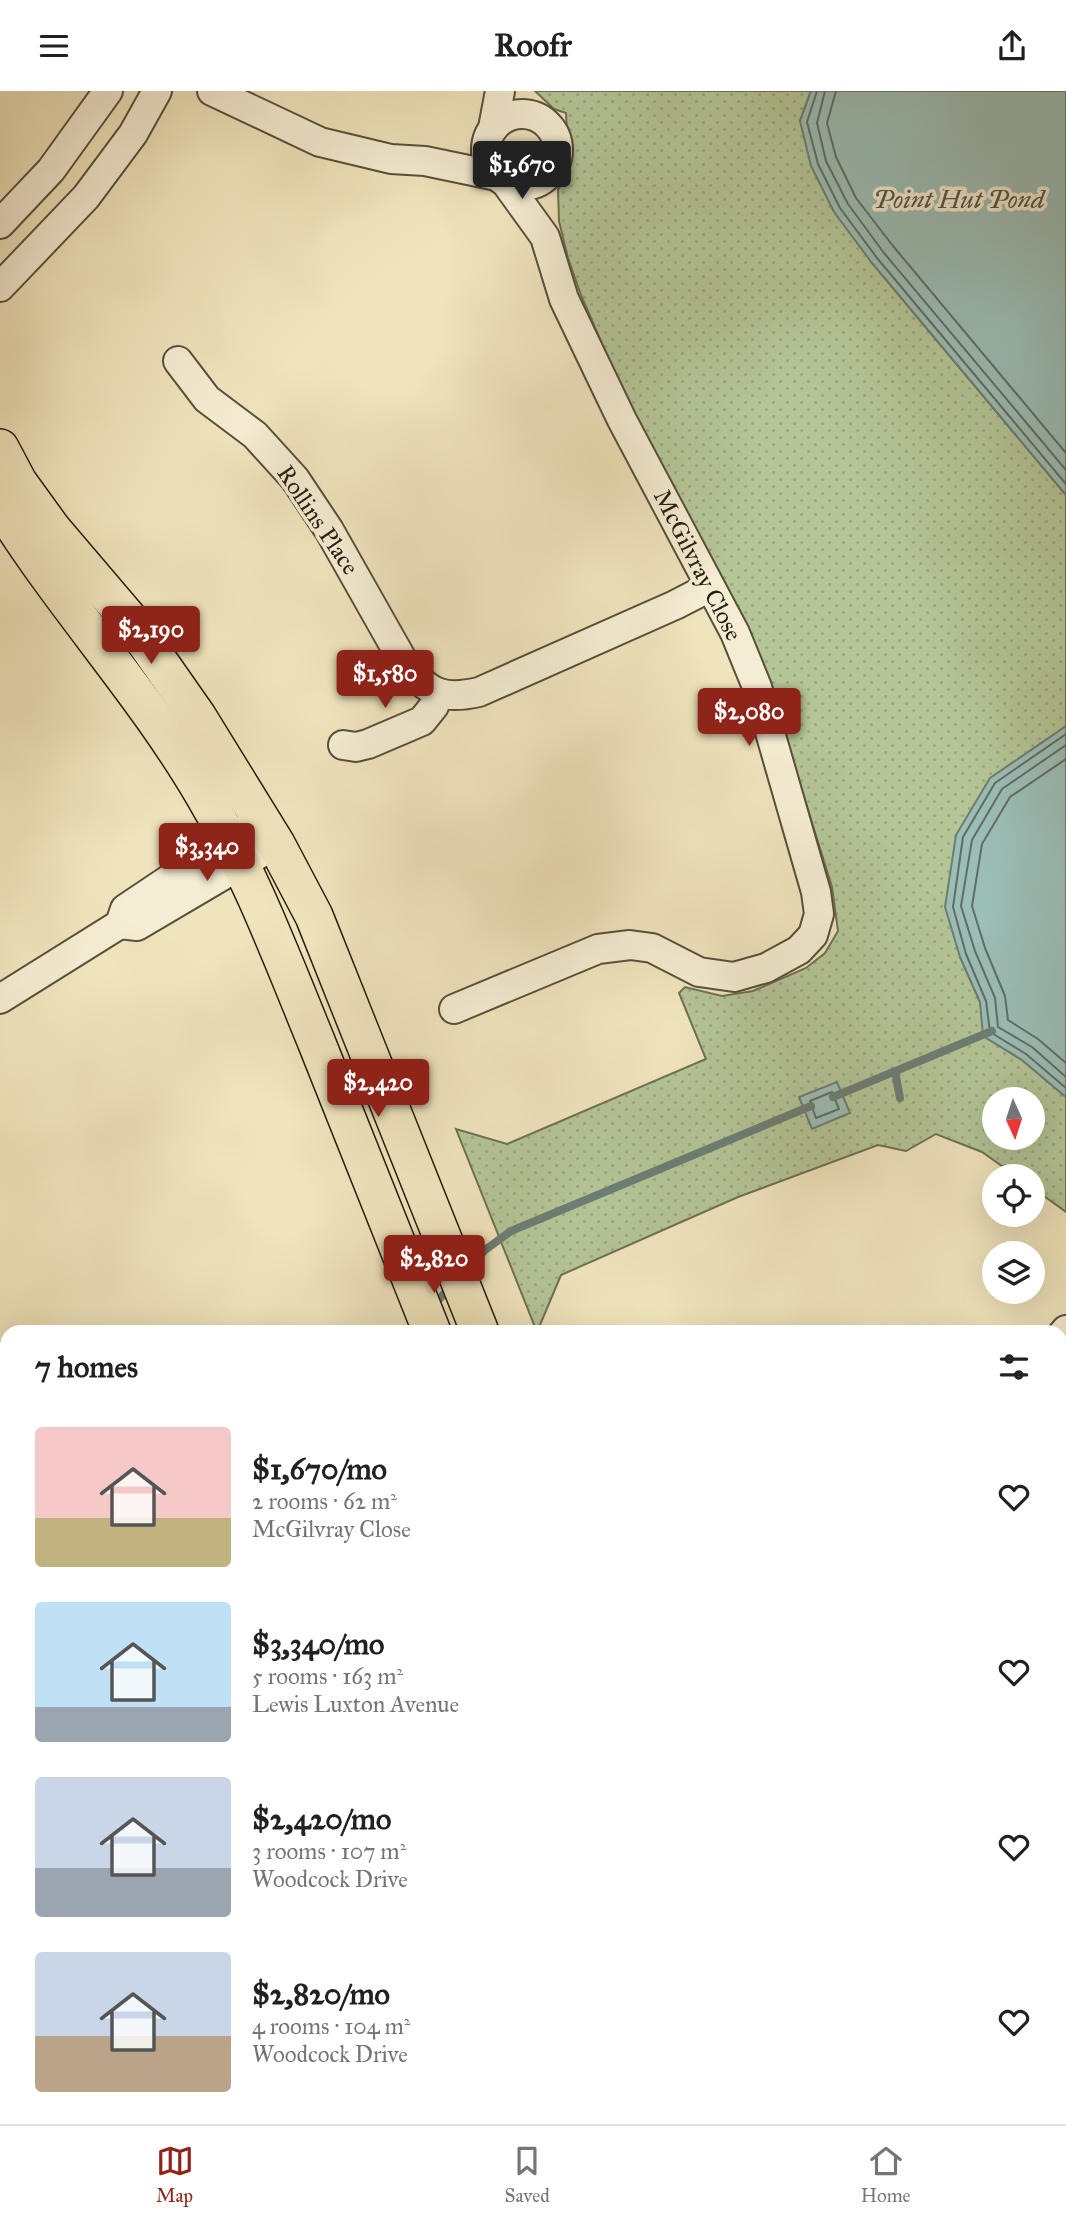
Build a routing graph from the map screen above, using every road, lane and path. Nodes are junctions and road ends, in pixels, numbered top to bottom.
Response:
1 (108, 91) edge
2 (157, 91) edge
3 (212, 91) edge
4 (500, 91) edge
5 (530, 103) edge
6 (490, 133) junction
7 (425, 161) junction
8 (552, 171) junction
9 (501, 180) junction
10 (0, 224) edge
11 (545, 237) junction
12 (0, 287) edge
13 (178, 361) dead end
14 (0, 447) edge
15 (0, 504) edge
16 (710, 587) junction
17 (438, 694) junction
18 (343, 745) dead end
19 (268, 831) junction
20 (235, 851) junction
21 (0, 999) edge
22 (454, 1009) dead end
23 (476, 1323) edge
24 (429, 1325) edge

1 - 10 street
2 - 12 street
3 - 7 street
4 - 6 street
5 - 6 street
5 - 8 street
6 - 7 street
6 - 9 street
7 - 9 street
8 - 9 street
8 - 11 street, McGilvray Close
9 - 11 street, McGilvray Close
11 - 16 street, McGilvray Close
13 - 17 street, Rollins Place
14 - 19 main road
15 - 20 main road
16 - 17 street
16 - 22 street, McGilvray Close
17 - 18 street
19 - 20 street
19 - 23 main road
20 - 21 street
20 - 24 main road

